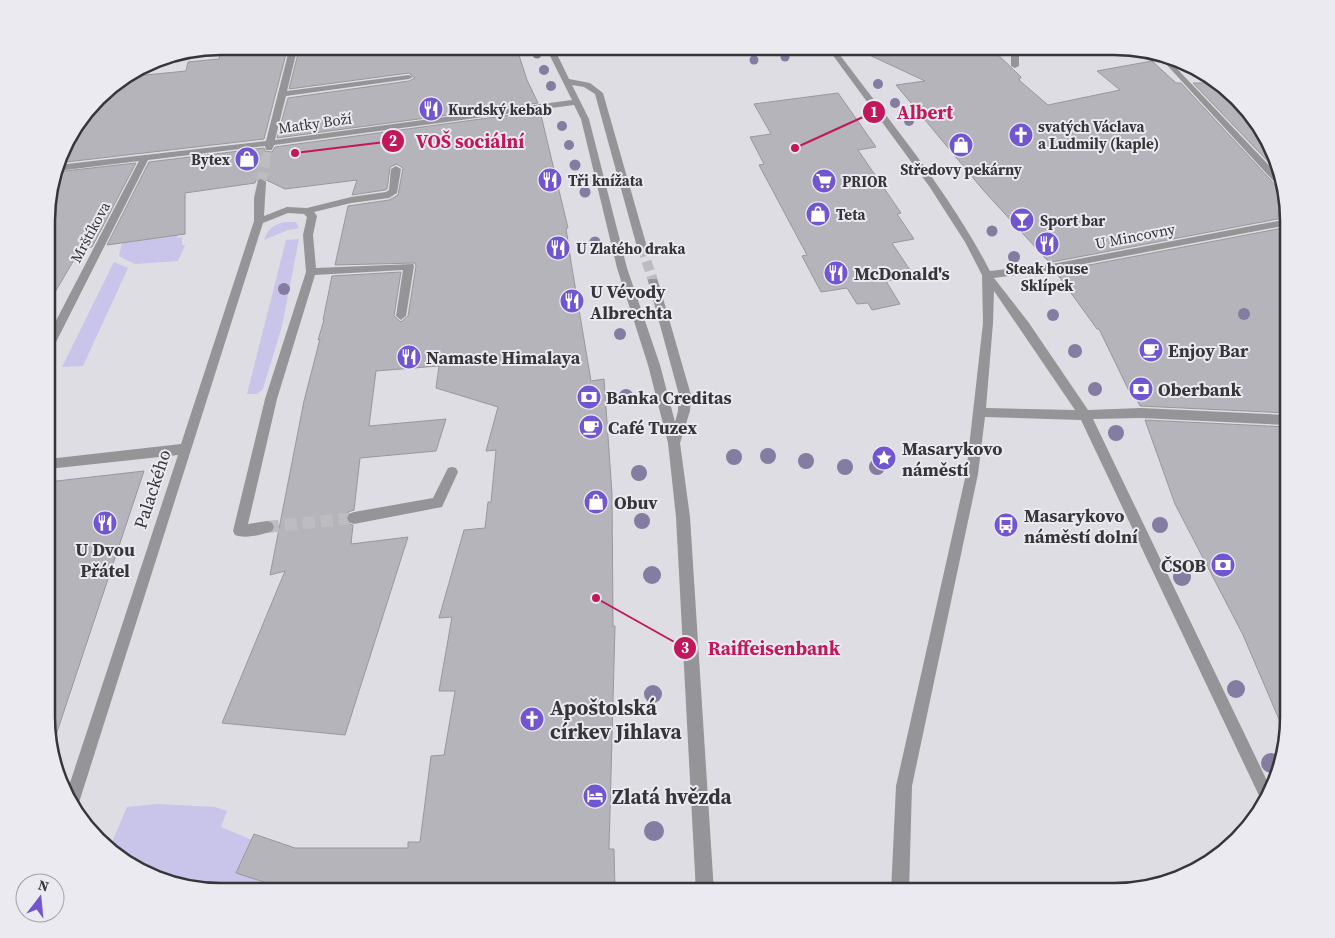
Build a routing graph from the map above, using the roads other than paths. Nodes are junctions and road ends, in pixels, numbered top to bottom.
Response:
1 (292, 55) edge
2 (553, 55) edge
3 (836, 55) edge
4 (1014, 55) edge
5 (1169, 64) edge
6 (1015, 66) dead end
7 (409, 77) dead end
8 (566, 81) junction
9 (282, 94) junction
10 (576, 102) junction
11 (269, 146) junction
12 (145, 158) junction
13 (64, 167) edge
14 (396, 169) dead end
15 (1273, 176) edge
16 (261, 182) tunnel mouth
17 (308, 211) junction
18 (259, 221) junction
19 (1280, 224) edge
20 (642, 247) tunnel mouth
21 (312, 272) junction
22 (986, 275) junction
23 (653, 281) tunnel mouth
24 (401, 316) dead end
25 (55, 333) edge
26 (980, 412) junction
27 (1084, 415) junction
28 (1280, 420) edge
29 (674, 443) junction
30 (185, 449) junction
31 (55, 463) edge
32 (452, 472) dead end
33 (354, 518) tunnel mouth
34 (267, 527) tunnel mouth
35 (1263, 790) edge
36 (74, 794) edge
37 (704, 883) edge
38 (900, 883) edge

1 - 9 street
2 - 8 street
3 - 22 street
4 - 6 street
5 - 15 street
7 - 9 street
8 - 10 street
8 - 20 street
9 - 11 street
10 - 11 street, Matky Boží
10 - 29 street
11 - 12 street, Matky Boží
12 - 13 street, Matky Boží
12 - 25 street, Mrštíkova
14 - 17 street
16 - 18 street, Palackého
17 - 18 street
17 - 21 street
18 - 30 street, Palackého
19 - 22 street, U Mincovny
21 - 24 street
21 - 34 street
22 - 26 street
22 - 27 street
23 - 29 street
26 - 27 street
26 - 38 street
27 - 28 street
27 - 35 street
29 - 37 street
30 - 31 street
30 - 36 street, Palackého
32 - 33 street

